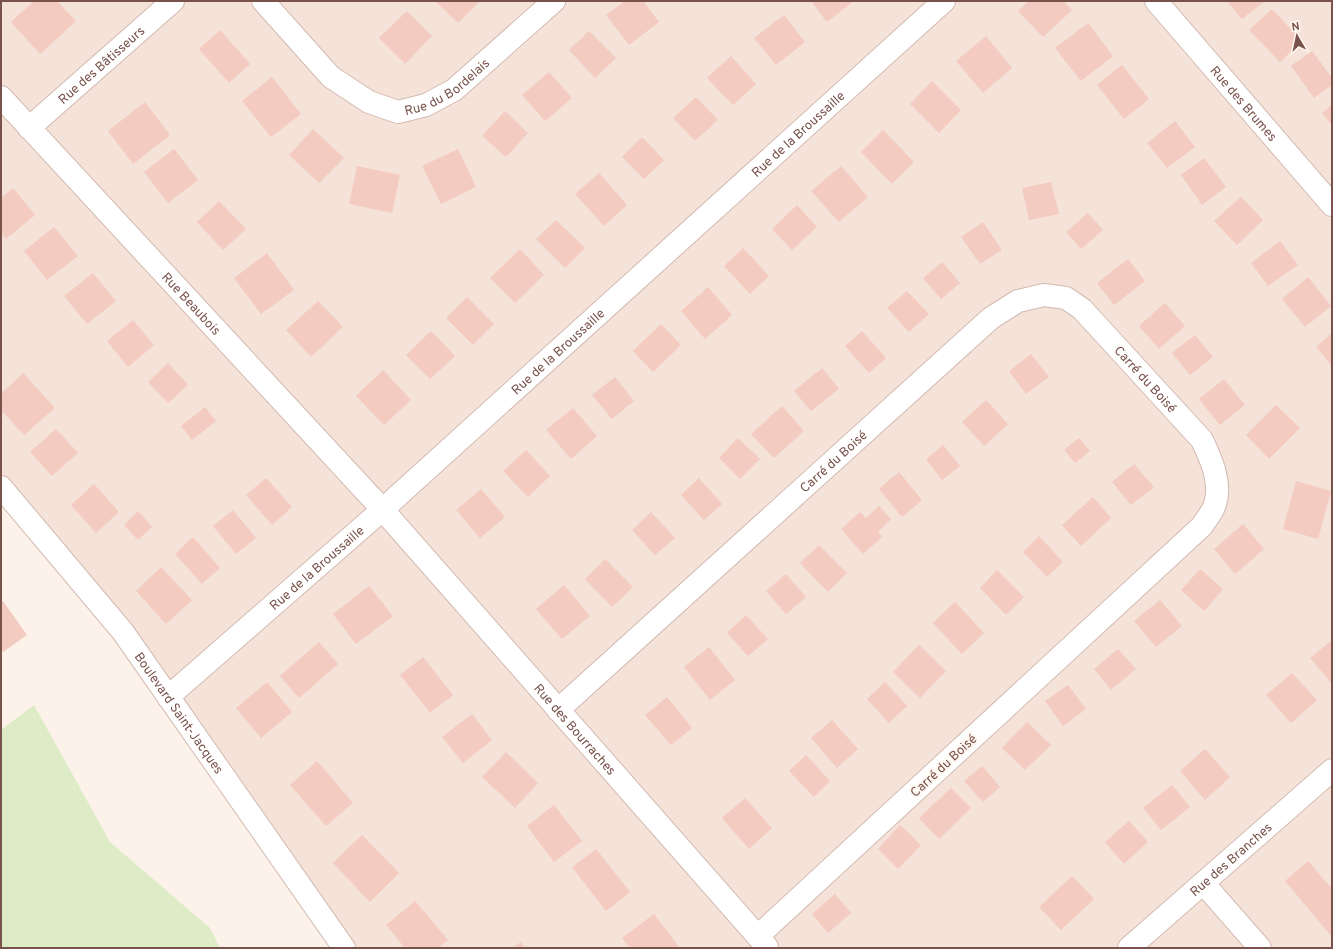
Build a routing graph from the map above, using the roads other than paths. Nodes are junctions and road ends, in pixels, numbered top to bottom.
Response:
1 (173, 1) edge
2 (263, 1) edge
3 (554, 1) edge
4 (944, 1) edge
5 (1156, 1) edge
6 (1, 97) edge
7 (29, 128) junction
8 (1332, 205) edge
9 (1, 487) edge
10 (382, 509) junction
11 (168, 697) junction
12 (558, 710) junction
13 (1332, 770) edge
14 (1204, 884) junction
15 (763, 942) edge
16 (344, 948) edge
17 (1130, 948) edge
18 (1260, 948) edge

1 - 7 street, Rue des Bâtisseurs
2 - 3 street, Rue du Bordelais
4 - 10 street, Rue de la Broussaille
5 - 8 street, Rue des Brumes
6 - 7 street, Rue Beaubois
7 - 10 street, Rue Beaubois
9 - 11 street, Boulevard Saint-Jacques
10 - 11 street, Rue de la Broussaille
10 - 12 street, Rue des Bourraches
11 - 16 street, Boulevard Saint-Jacques
12 - 15 street, Rue des Bourraches
12 - 15 street, Carré du Boisé
13 - 14 street, Rue des Branches
14 - 17 street, Rue des Branches
14 - 18 street

